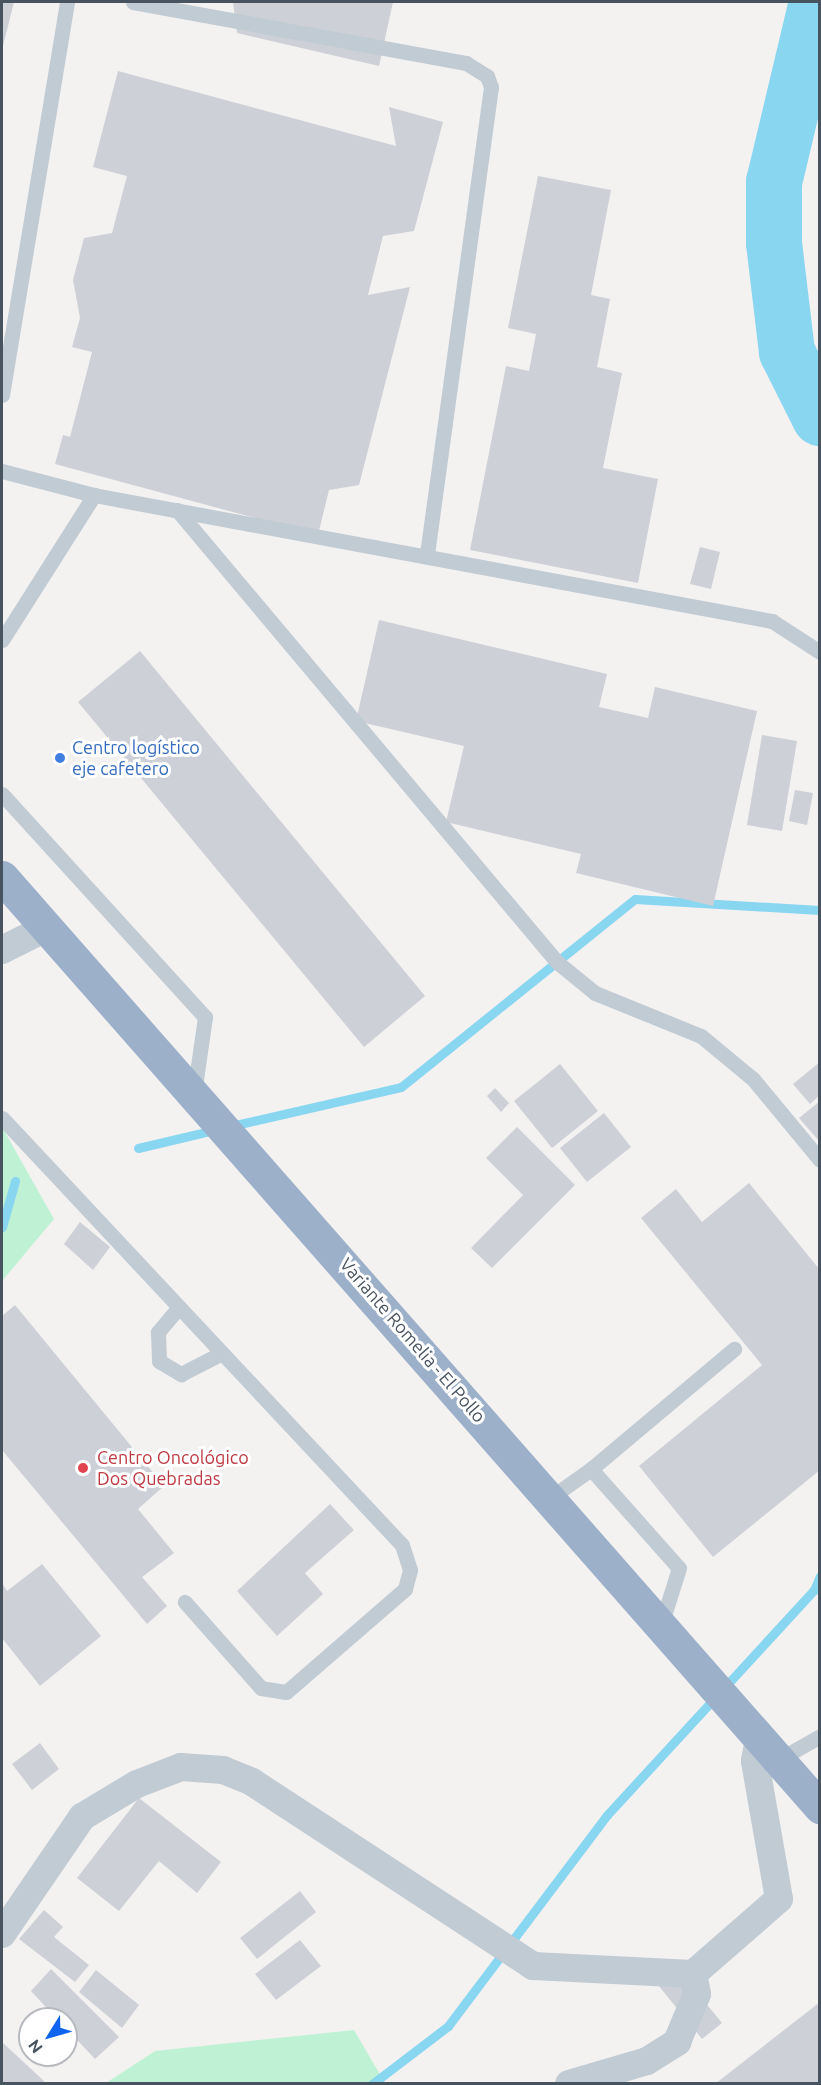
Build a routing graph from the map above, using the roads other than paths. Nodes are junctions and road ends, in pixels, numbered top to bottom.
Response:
1 (68, 2) edge
2 (133, 2) edge
3 (2, 395) edge
4 (2, 471) edge
5 (94, 495) junction
6 (177, 510) junction
7 (427, 557) junction
8 (2, 640) edge
9 (819, 652) edge
10 (2, 794) edge
11 (2, 877) edge
12 (46, 927) junction
13 (2, 950) edge
14 (194, 1093) junction
15 (2, 1118) edge
16 (819, 1160) edge
17 (179, 1307) junction
18 (734, 1349) dead end
19 (222, 1353) junction
20 (591, 1469) junction
21 (550, 1498) junction
22 (185, 1602) dead end
23 (661, 1626) junction
24 (819, 1736) edge
25 (768, 1749) junction
26 (819, 1807) edge
27 (2, 1934) edge
28 (693, 1974) junction
29 (569, 2084) edge

1 - 3 lane
2 - 7 lane
4 - 5 lane
5 - 6 lane
5 - 8 lane
6 - 7 lane
6 - 16 lane
7 - 9 lane
10 - 14 lane
11 - 12 highway, Variante Romelia - El Pollo
12 - 13 street
12 - 14 highway, Variante Romelia - El Pollo
14 - 21 highway, Variante Romelia - El Pollo
15 - 17 lane
17 - 19 lane
17 - 19 lane
18 - 20 lane
19 - 22 lane
20 - 21 lane
20 - 23 lane
21 - 23 highway, Variante Romelia - El Pollo
23 - 25 highway, Variante Romelia - El Pollo
24 - 25 lane
25 - 26 highway, Variante Romelia - El Pollo
25 - 28 street
27 - 28 street
28 - 29 street

